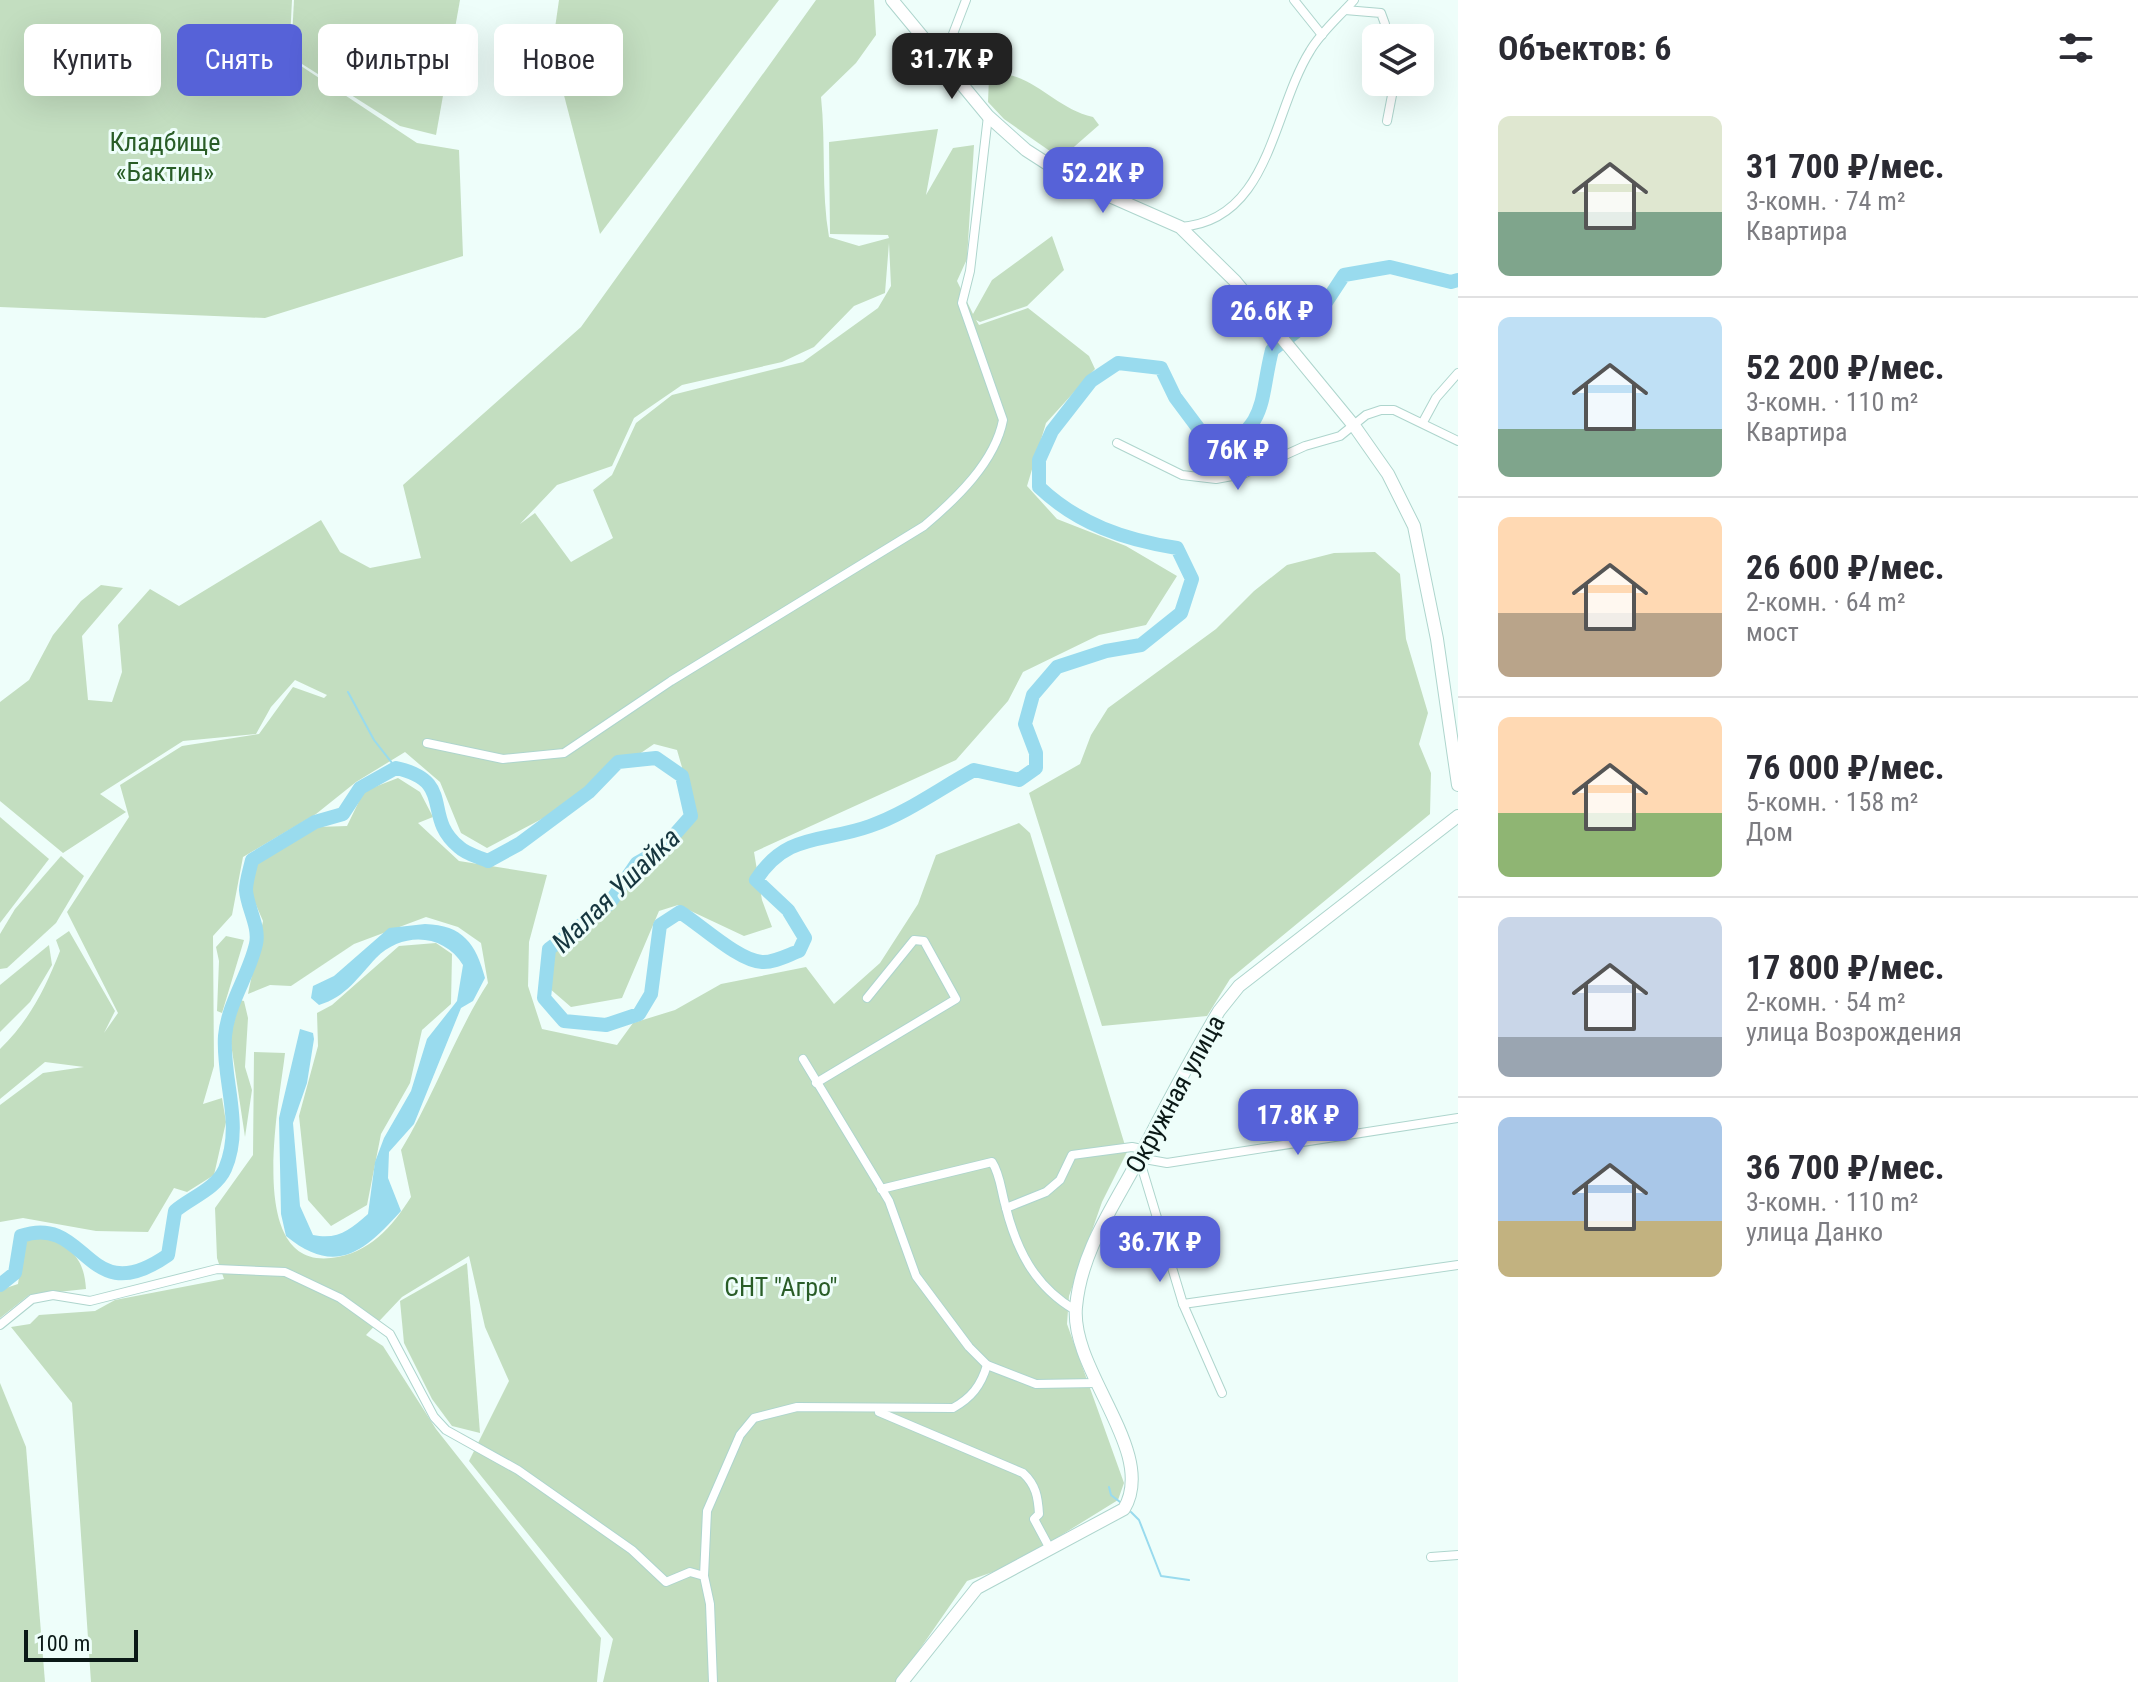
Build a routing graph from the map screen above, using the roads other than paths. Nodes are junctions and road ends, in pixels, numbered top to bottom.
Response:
1 (892, 0) edge
2 (966, 0) edge
3 (1294, 0) edge
4 (1354, 0) edge
5 (1345, 10) junction
6 (1385, 24) edge
7 (1322, 35) junction
8 (943, 60) junction
9 (1392, 96) edge
10 (988, 116) junction
11 (1387, 121) dead end
12 (1180, 227) junction
13 (1458, 373) edge
14 (1423, 422) junction
15 (1355, 427) junction
16 (1458, 441) edge
17 (1117, 443) dead end
18 (427, 743) dead end
19 (1458, 785) edge
20 (1458, 816) edge
21 (867, 998) dead end
22 (803, 1059) dead end
23 (816, 1083) junction
24 (1458, 1118) edge
25 (1140, 1154) junction
26 (881, 1189) junction
27 (1006, 1208) junction
28 (1458, 1265) edge
29 (1183, 1304) junction
30 (1075, 1310) junction
31 (0, 1325) edge
32 (987, 1365) junction
33 (1096, 1383) junction
34 (1222, 1393) dead end
35 (871, 1409) junction
36 (1049, 1547) junction
37 (1458, 1555) edge
38 (1431, 1557) dead end
39 (704, 1576) junction
40 (713, 1682) edge
41 (902, 1682) edge

1 - 8 street
2 - 8 street
3 - 7 street
4 - 5 street
5 - 6 street
5 - 7 street
7 - 12 street
8 - 10 street
9 - 11 street
10 - 12 street
10 - 18 street
12 - 15 street
13 - 14 street
14 - 15 street
14 - 16 street
15 - 17 street
15 - 19 street
20 - 25 street, Окружная улица
21 - 23 street
22 - 23 street
23 - 26 street
24 - 25 street
25 - 27 street
25 - 29 street
25 - 30 street, Окружная улица
26 - 27 street
26 - 32 street
27 - 30 street
28 - 29 street
29 - 34 street
30 - 33 street, Окружная улица
31 - 39 street
32 - 33 street
32 - 35 street
33 - 36 street, Окружная улица
35 - 36 street
35 - 39 street
36 - 41 street, Окружная улица
37 - 38 street
39 - 40 street

